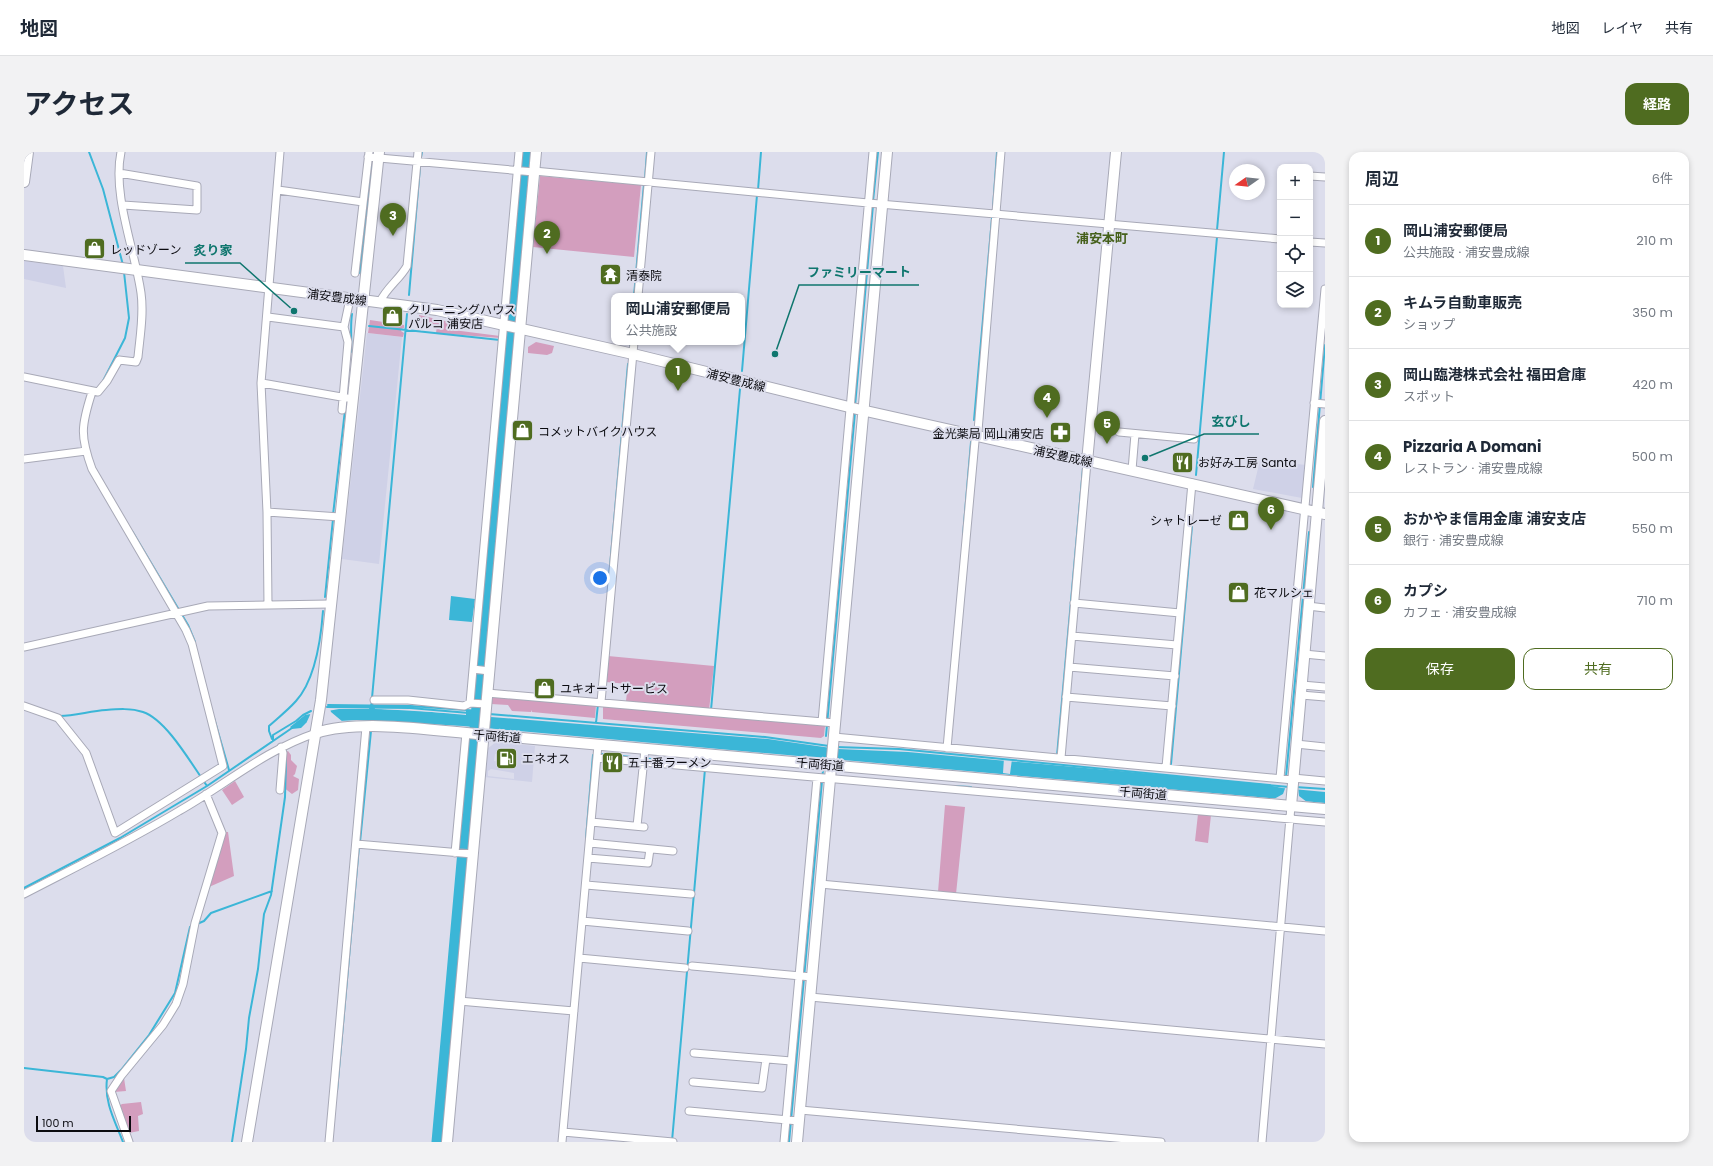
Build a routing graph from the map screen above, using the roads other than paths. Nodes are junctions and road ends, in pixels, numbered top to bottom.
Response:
1 (28, 152) edge
2 (121, 152) edge
3 (280, 152) edge
4 (418, 152) edge
5 (519, 152) edge
6 (536, 152) edge
7 (651, 152) edge
8 (873, 152) edge
9 (886, 152) edge
10 (1001, 152) edge
11 (1116, 152) edge
12 (373, 155) edge
13 (417, 162) junction
14 (527, 171) junction
15 (119, 173) junction
16 (1313, 176) edge
17 (1325, 177) edge
18 (24, 182) edge
19 (646, 182) junction
20 (278, 190) junction
21 (363, 202) junction
22 (874, 203) junction
23 (123, 205) junction
24 (996, 214) junction
25 (1109, 224) junction
26 (1277, 239) edge
27 (1313, 242) edge
28 (1325, 243) edge
29 (24, 255) edge
30 (137, 270) junction
31 (355, 272) dead end
32 (270, 288) junction
33 (1325, 289) edge
34 (638, 293) edge
35 (350, 299) junction
36 (364, 300) junction
37 (380, 302) junction
38 (268, 317) junction
39 (511, 326) junction
40 (344, 327) junction
41 (634, 345) edge
42 (633, 354) junction
43 (24, 377) edge
44 (262, 383) junction
45 (95, 392) junction
46 (348, 398) junction
47 (1320, 403) edge
48 (856, 409) junction
49 (342, 410) dead end
50 (1325, 425) edge
51 (1120, 432) dead end
52 (1135, 434) junction
53 (976, 437) junction
54 (1194, 439) dead end
55 (86, 451) junction
56 (1315, 454) junction
57 (24, 459) edge
58 (1087, 462) junction
59 (1132, 470) junction
60 (1192, 484) junction
61 (1304, 510) junction
62 (267, 512) junction
63 (1321, 513) edge
64 (336, 517) junction
65 (1074, 603) junction
66 (330, 604) junction
67 (268, 605) junction
68 (1308, 606) junction
69 (1325, 608) edge
70 (180, 612) junction
71 (1180, 613) junction
72 (1072, 636) junction
73 (1299, 636) junction
74 (1178, 645) junction
75 (24, 647) edge
76 (1304, 654) junction
77 (1325, 656) edge
78 (1069, 667) junction
79 (474, 670) junction
80 (487, 671) junction
81 (1175, 676) junction
82 (1325, 687) edge
83 (1301, 690) junction
84 (487, 693) junction
85 (1066, 697) junction
86 (1325, 697) edge
87 (374, 700) dead end
88 (599, 702) junction
89 (479, 705) junction
90 (24, 706) edge
91 (1172, 706) junction
92 (828, 723) junction
93 (366, 726) junction
94 (316, 729) junction
95 (484, 731) junction
96 (466, 733) junction
97 (833, 741) junction
98 (1296, 744) junction
99 (598, 745) junction
100 (281, 747) junction
101 (1325, 747) edge
102 (947, 748) junction
103 (644, 757) junction
104 (597, 758) junction
105 (1061, 758) junction
106 (831, 762) junction
107 (222, 768) junction
108 (1166, 768) junction
109 (228, 777) junction
110 (823, 778) junction
111 (1280, 778) junction
112 (1293, 781) junction
113 (1325, 781) edge
114 (940, 783) junction
115 (280, 790) dead end
116 (206, 794) junction
117 (1185, 797) junction
118 (1146, 802) junction
119 (1255, 803) junction
120 (1291, 803) junction
121 (1325, 809) edge
122 (1184, 810) junction
123 (1253, 816) junction
124 (1290, 819) junction
125 (592, 822) junction
126 (1325, 822) edge
127 (590, 843) junction
128 (359, 844) junction
129 (650, 849) junction
130 (673, 851) dead end
131 (464, 853) junction
132 (588, 858) junction
133 (820, 884) junction
134 (586, 886) junction
135 (24, 894) edge
136 (691, 894) dead end
137 (582, 921) junction
138 (1281, 929) junction
139 (688, 931) dead end
140 (1325, 931) edge
141 (579, 958) junction
142 (805, 976) junction
143 (810, 998) junction
144 (460, 1001) junction
145 (572, 1011) junction
146 (1271, 1039) junction
147 (1325, 1044) edge
148 (694, 1053) dead end
149 (766, 1059) junction
150 (791, 1061) junction
151 (693, 1082) dead end
152 (689, 1111) dead end
153 (793, 1118) junction
154 (563, 1132) junction
155 (129, 1142) edge
156 (247, 1142) edge
157 (329, 1142) edge
158 (447, 1142) edge
159 (562, 1142) edge
160 (672, 1142) edge
161 (784, 1142) edge
162 (797, 1142) edge
163 (1161, 1142) edge
164 (1262, 1142) edge

1 - 18 street
2 - 15 street
3 - 20 street
4 - 13 street
5 - 14 street
6 - 14 street
7 - 19 street
8 - 22 street
9 - 22 street
10 - 24 street
11 - 25 street
12 - 13 street
12 - 21 street
12 - 36 street
13 - 14 street
13 - 37 street
14 - 19 street
14 - 39 street
14 - 39 street
15 - 23 street
15 - 23 street
16 - 17 street
19 - 22 street
19 - 34 street
20 - 21 street
20 - 32 street
21 - 31 street
22 - 24 street
22 - 48 street
22 - 48 street
23 - 30 street
24 - 25 street
24 - 53 street
25 - 26 street
25 - 58 street
27 - 28 street
29 - 30 street, 浦安豊成線
30 - 32 street, 浦安豊成線
30 - 45 street
32 - 35 street, 浦安豊成線
32 - 38 street
33 - 47 street
35 - 36 street, 浦安豊成線
35 - 40 street
36 - 37 street, 浦安豊成線
36 - 46 street
37 - 39 street, 浦安豊成線
38 - 40 street
38 - 44 street
39 - 42 street, 浦安豊成線
39 - 79 street
39 - 80 street
40 - 46 street
41 - 42 street
42 - 48 street, 浦安豊成線
42 - 88 street
43 - 45 street
44 - 46 street
44 - 62 street
45 - 55 street
46 - 49 street
46 - 64 street
47 - 56 street
48 - 53 street, 浦安豊成線
48 - 92 street
50 - 56 street
51 - 52 street
52 - 54 street
52 - 59 street
53 - 58 street, 浦安豊成線
53 - 102 street
55 - 57 street
55 - 70 street
56 - 61 street
56 - 63 street
58 - 59 street, 浦安豊成線
58 - 65 street
59 - 60 street, 浦安豊成線
60 - 61 street, 浦安豊成線
60 - 71 street
61 - 63 street, 浦安豊成線
61 - 73 street
62 - 64 street
62 - 67 street
63 - 68 street
64 - 66 street
65 - 71 street
65 - 72 street
66 - 67 street
66 - 94 street
67 - 70 street
68 - 69 street
68 - 73 street
70 - 75 street
70 - 107 street
71 - 74 street
72 - 74 street
72 - 78 street
73 - 76 street
73 - 111 street
74 - 81 street
76 - 77 street
76 - 83 street
78 - 81 street
78 - 85 street
79 - 80 street
79 - 89 street
80 - 84 street
81 - 91 street
82 - 83 street
83 - 86 street
83 - 98 street
84 - 88 street
84 - 89 street
85 - 91 street
85 - 105 street
87 - 89 street
88 - 92 street
89 - 95 street
90 - 107 street
91 - 108 street
92 - 97 street
93 - 94 street, 千両街道
93 - 96 street, 千両街道
93 - 128 street
94 - 100 street
94 - 156 street
95 - 96 street, 千両街道
95 - 99 street, 千両街道
95 - 131 street
96 - 131 street
97 - 102 street
97 - 106 street
98 - 101 street
98 - 112 street
99 - 103 street, 千両街道
99 - 104 street
100 - 109 street
100 - 115 street
102 - 105 street
103 - 104 street
103 - 106 street, 千両街道
103 - 110 street
103 - 125 street
104 - 125 street
105 - 108 street
106 - 110 street
106 - 114 street, 千両街道
107 - 109 street
108 - 111 street
109 - 116 street
110 - 114 street
110 - 133 street
110 - 142 street
111 - 112 street
112 - 113 street
112 - 120 street
114 - 118 street, 千両街道
116 - 135 street
116 - 155 street
117 - 118 street, 千両街道
117 - 119 street, 千両街道
117 - 122 street
118 - 122 street
119 - 120 street, 千両街道
119 - 123 street
120 - 121 street, 千両街道
120 - 124 street
122 - 123 street
123 - 124 street
124 - 126 street
124 - 138 street
125 - 127 street
127 - 129 street
127 - 132 street
128 - 131 street
128 - 157 street
129 - 130 street
129 - 132 street
131 - 144 street
132 - 134 street
133 - 138 street
133 - 142 street
134 - 136 street
134 - 137 street
137 - 139 street
137 - 141 street
138 - 140 street
138 - 146 street
141 - 142 street
141 - 145 street
142 - 143 street
142 - 150 street
143 - 146 street
143 - 153 street
144 - 145 street
144 - 158 street
145 - 154 street
146 - 147 street
146 - 164 street
148 - 149 street
149 - 150 street
149 - 151 street
150 - 153 street
152 - 153 street
153 - 161 street
153 - 162 street
153 - 163 street
154 - 159 street
154 - 160 street

